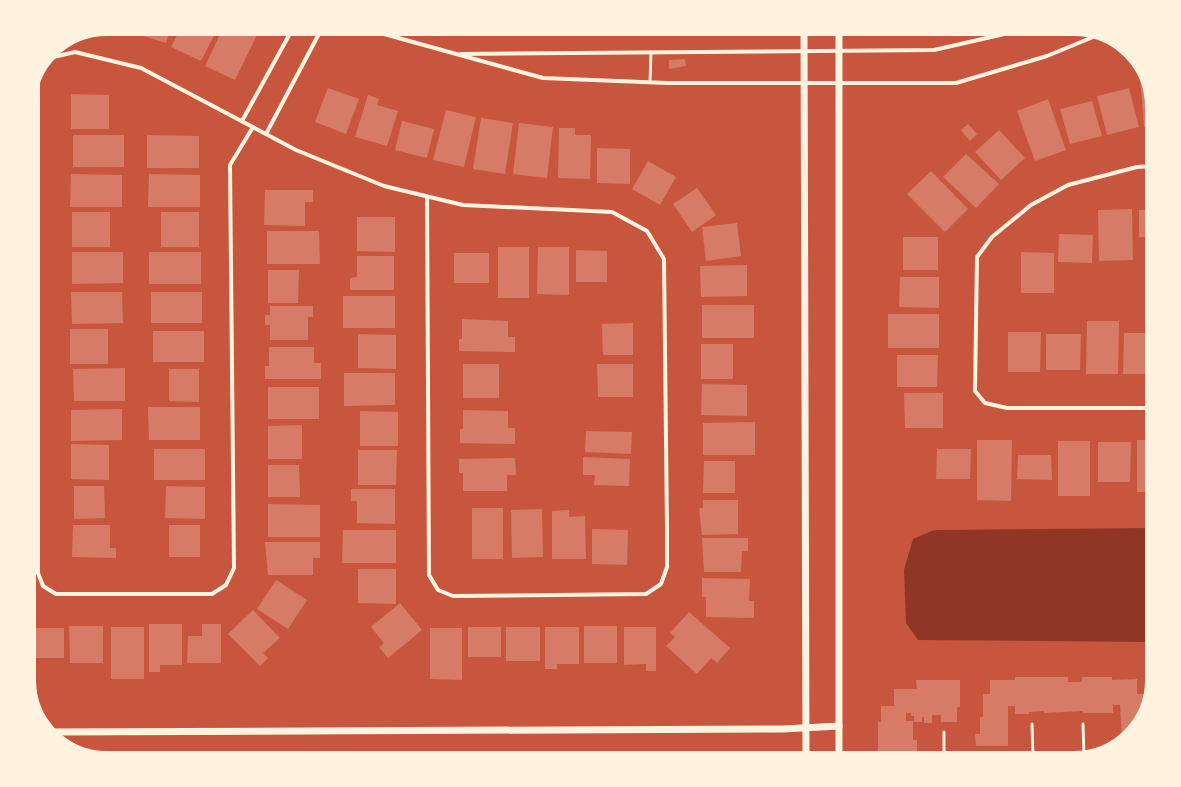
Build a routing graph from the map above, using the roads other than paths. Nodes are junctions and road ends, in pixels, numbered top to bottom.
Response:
1 (289, 35) edge
2 (318, 35) edge
3 (388, 35) edge
4 (804, 35) edge
5 (839, 35) edge
6 (1000, 35) edge
7 (1092, 37) edge
8 (804, 50) junction
9 (839, 51) junction
10 (651, 52) junction
11 (455, 54) junction
12 (56, 56) edge
13 (39, 82) edge
14 (650, 82) junction
15 (804, 82) junction
16 (838, 83) junction
17 (242, 121) junction
18 (253, 127) junction
19 (266, 134) junction
20 (1146, 166) edge
21 (426, 196) junction
22 (1146, 408) edge
23 (1032, 724) dead end
24 (1083, 724) dead end
25 (839, 726) junction
26 (806, 728) junction
27 (57, 732) edge
28 (944, 732) dead end
29 (1084, 751) edge
30 (806, 752) edge
31 (839, 752) edge
32 (944, 752) edge
33 (1033, 752) edge

1 - 17 street
2 - 19 street
3 - 11 street
4 - 8 street
5 - 9 street
6 - 9 street
7 - 16 street
8 - 9 street
8 - 10 street
8 - 15 street
9 - 16 street
10 - 11 street
10 - 14 lane
11 - 14 street
12 - 17 street
13 - 18 street
14 - 15 street
15 - 16 street
15 - 26 street
16 - 25 street
17 - 18 street
18 - 19 street
19 - 21 street
20 - 22 street
21 - 21 street
23 - 33 lane
24 - 29 lane
25 - 26 street
25 - 31 street
26 - 27 street
26 - 30 street
28 - 32 lane

